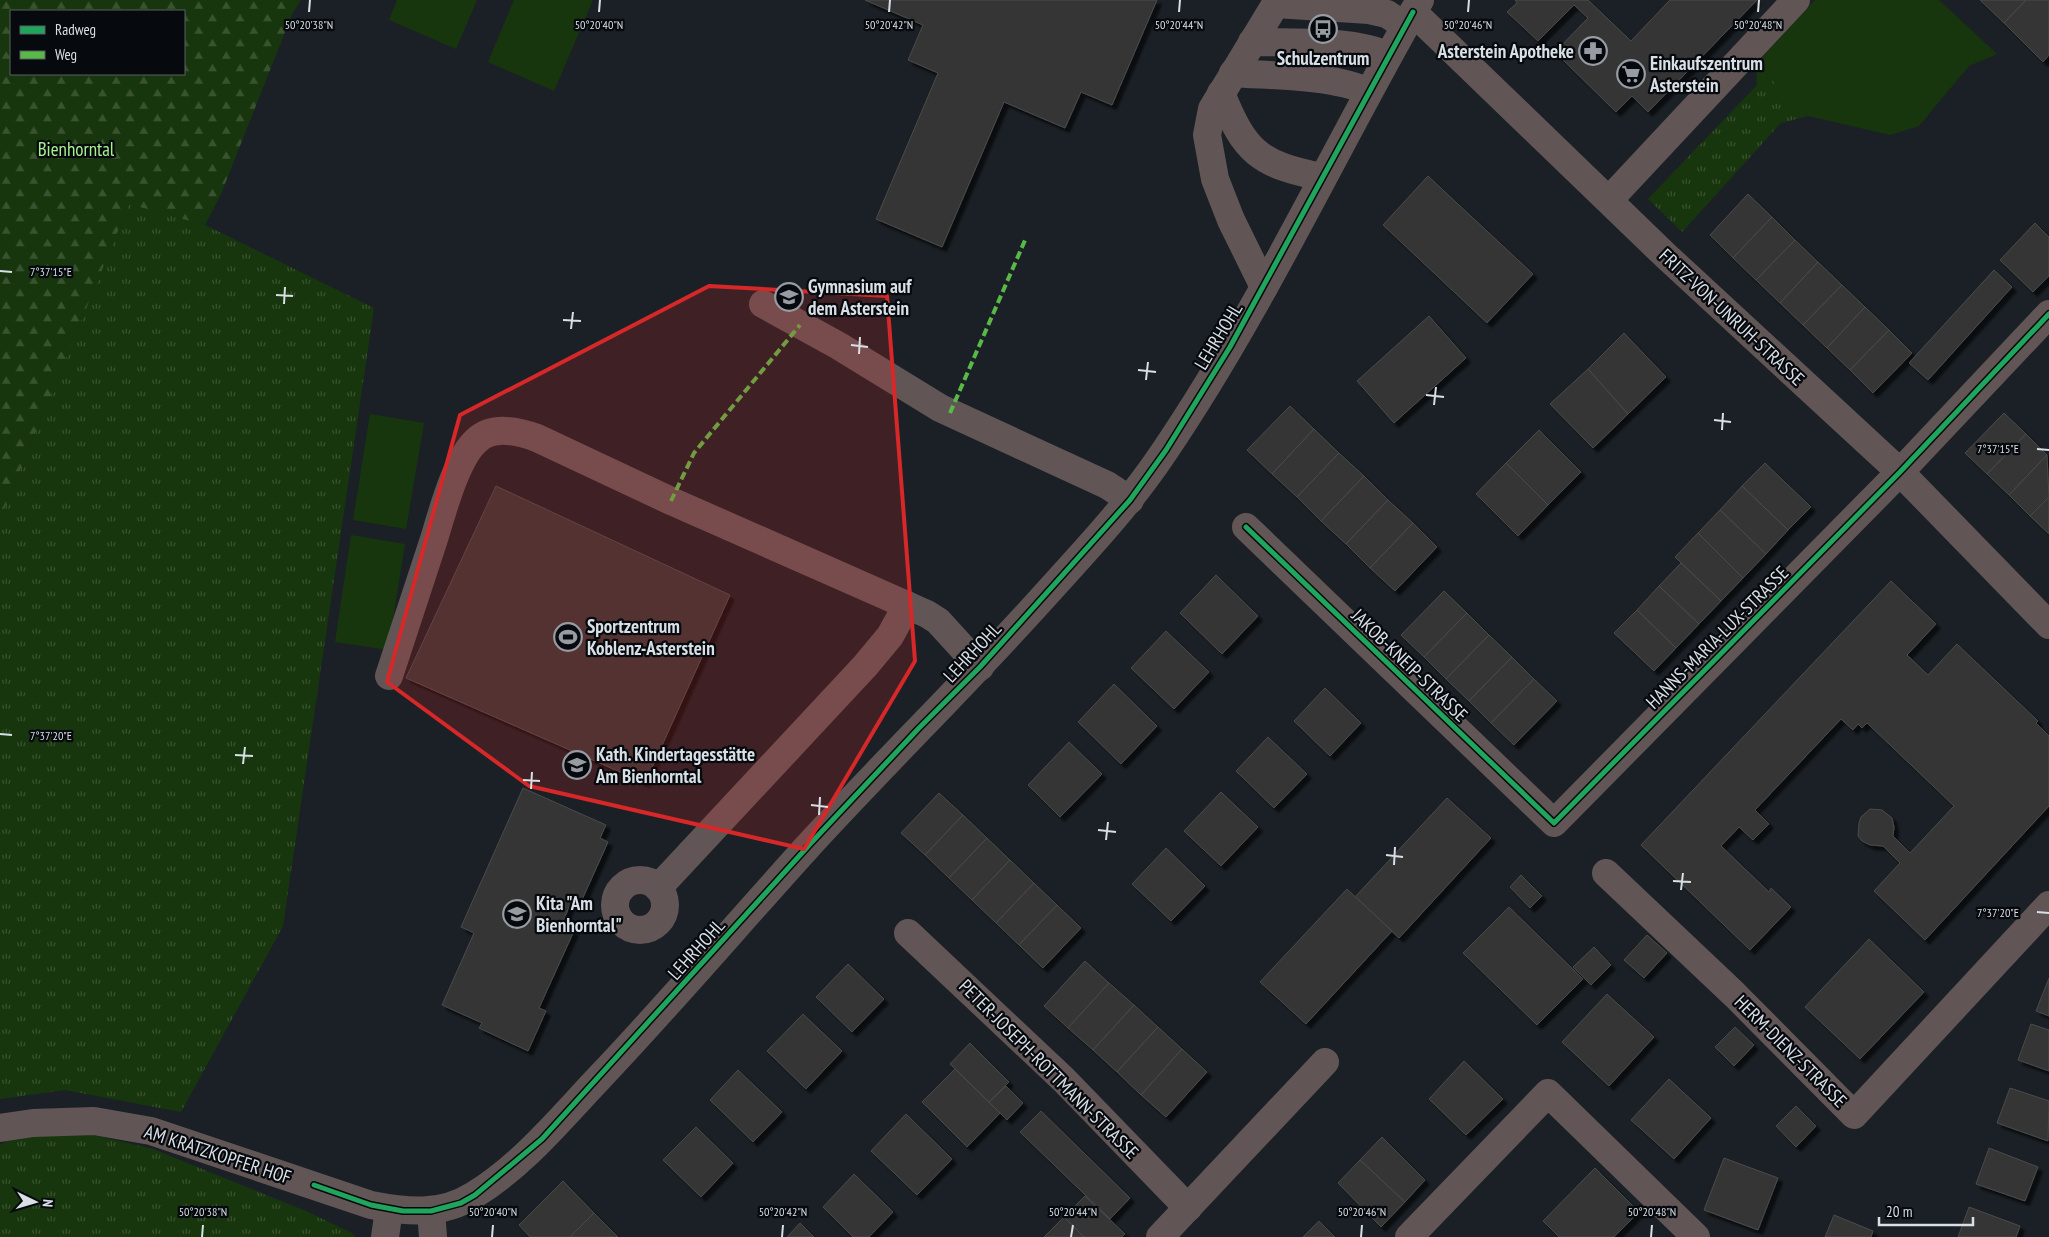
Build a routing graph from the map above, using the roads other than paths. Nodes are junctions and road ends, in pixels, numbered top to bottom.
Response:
1 (1796, 0) edge
2 (1277, 2) edge
3 (1413, 12) edge
4 (1252, 42) junction
5 (1388, 56) junction
6 (1227, 83) junction
7 (1368, 92) junction
8 (1322, 177) junction
9 (1609, 200) junction
10 (1264, 287) junction
11 (763, 304) dead end
12 (2049, 314) edge
13 (1900, 472) junction
14 (1130, 500) junction
15 (1246, 527) dead end
16 (907, 605) junction
17 (2049, 625) edge
18 (980, 667) junction
19 (389, 676) dead end
20 (1554, 823) joint
21 (1606, 873) dead end
22 (658, 888) dead end
23 (2049, 906) edge
24 (908, 933) dead end
25 (1325, 1062) dead end
26 (0, 1128) edge
27 (1188, 1208) junction
28 (389, 1209) junction
29 (432, 1224) edge
30 (1682, 1232) edge
31 (385, 1237) edge
32 (1160, 1237) edge
33 (1409, 1237) edge

1 - 9 street
2 - 3 street, FRITZ-VON-UNRUH-STRASSE
2 - 4 street
3 - 5 street, LEHRHOHL
3 - 9 street, FRITZ-VON-UNRUH-STRASSE
4 - 5 street
4 - 6 street
5 - 7 street, LEHRHOHL
6 - 7 street
6 - 8 street
6 - 10 street
7 - 8 street, LEHRHOHL
8 - 10 street, LEHRHOHL
9 - 13 street, FRITZ-VON-UNRUH-STRASSE
10 - 14 street, LEHRHOHL
11 - 14 street
12 - 13 street, HANNS-MARIA-LUX-STRASSE
13 - 17 street, FRITZ-VON-UNRUH-STRASSE
13 - 20 street, HANNS-MARIA-LUX-STRASSE
14 - 18 street, LEHRHOHL
15 - 20 street, JAKOB-KNEIP-STRASSE
16 - 18 street
16 - 19 street
16 - 22 street
18 - 29 street, LEHRHOHL
21 - 23 street, HERM-DIENZ-STRASSE
24 - 27 street, PETER-JOSEPH-ROTTMANN-STRASSE
25 - 27 street
26 - 28 street, AM KRATZKOPFER HOF
27 - 32 street
28 - 29 street, AM KRATZKOPFER HOF
28 - 31 street
30 - 33 street

